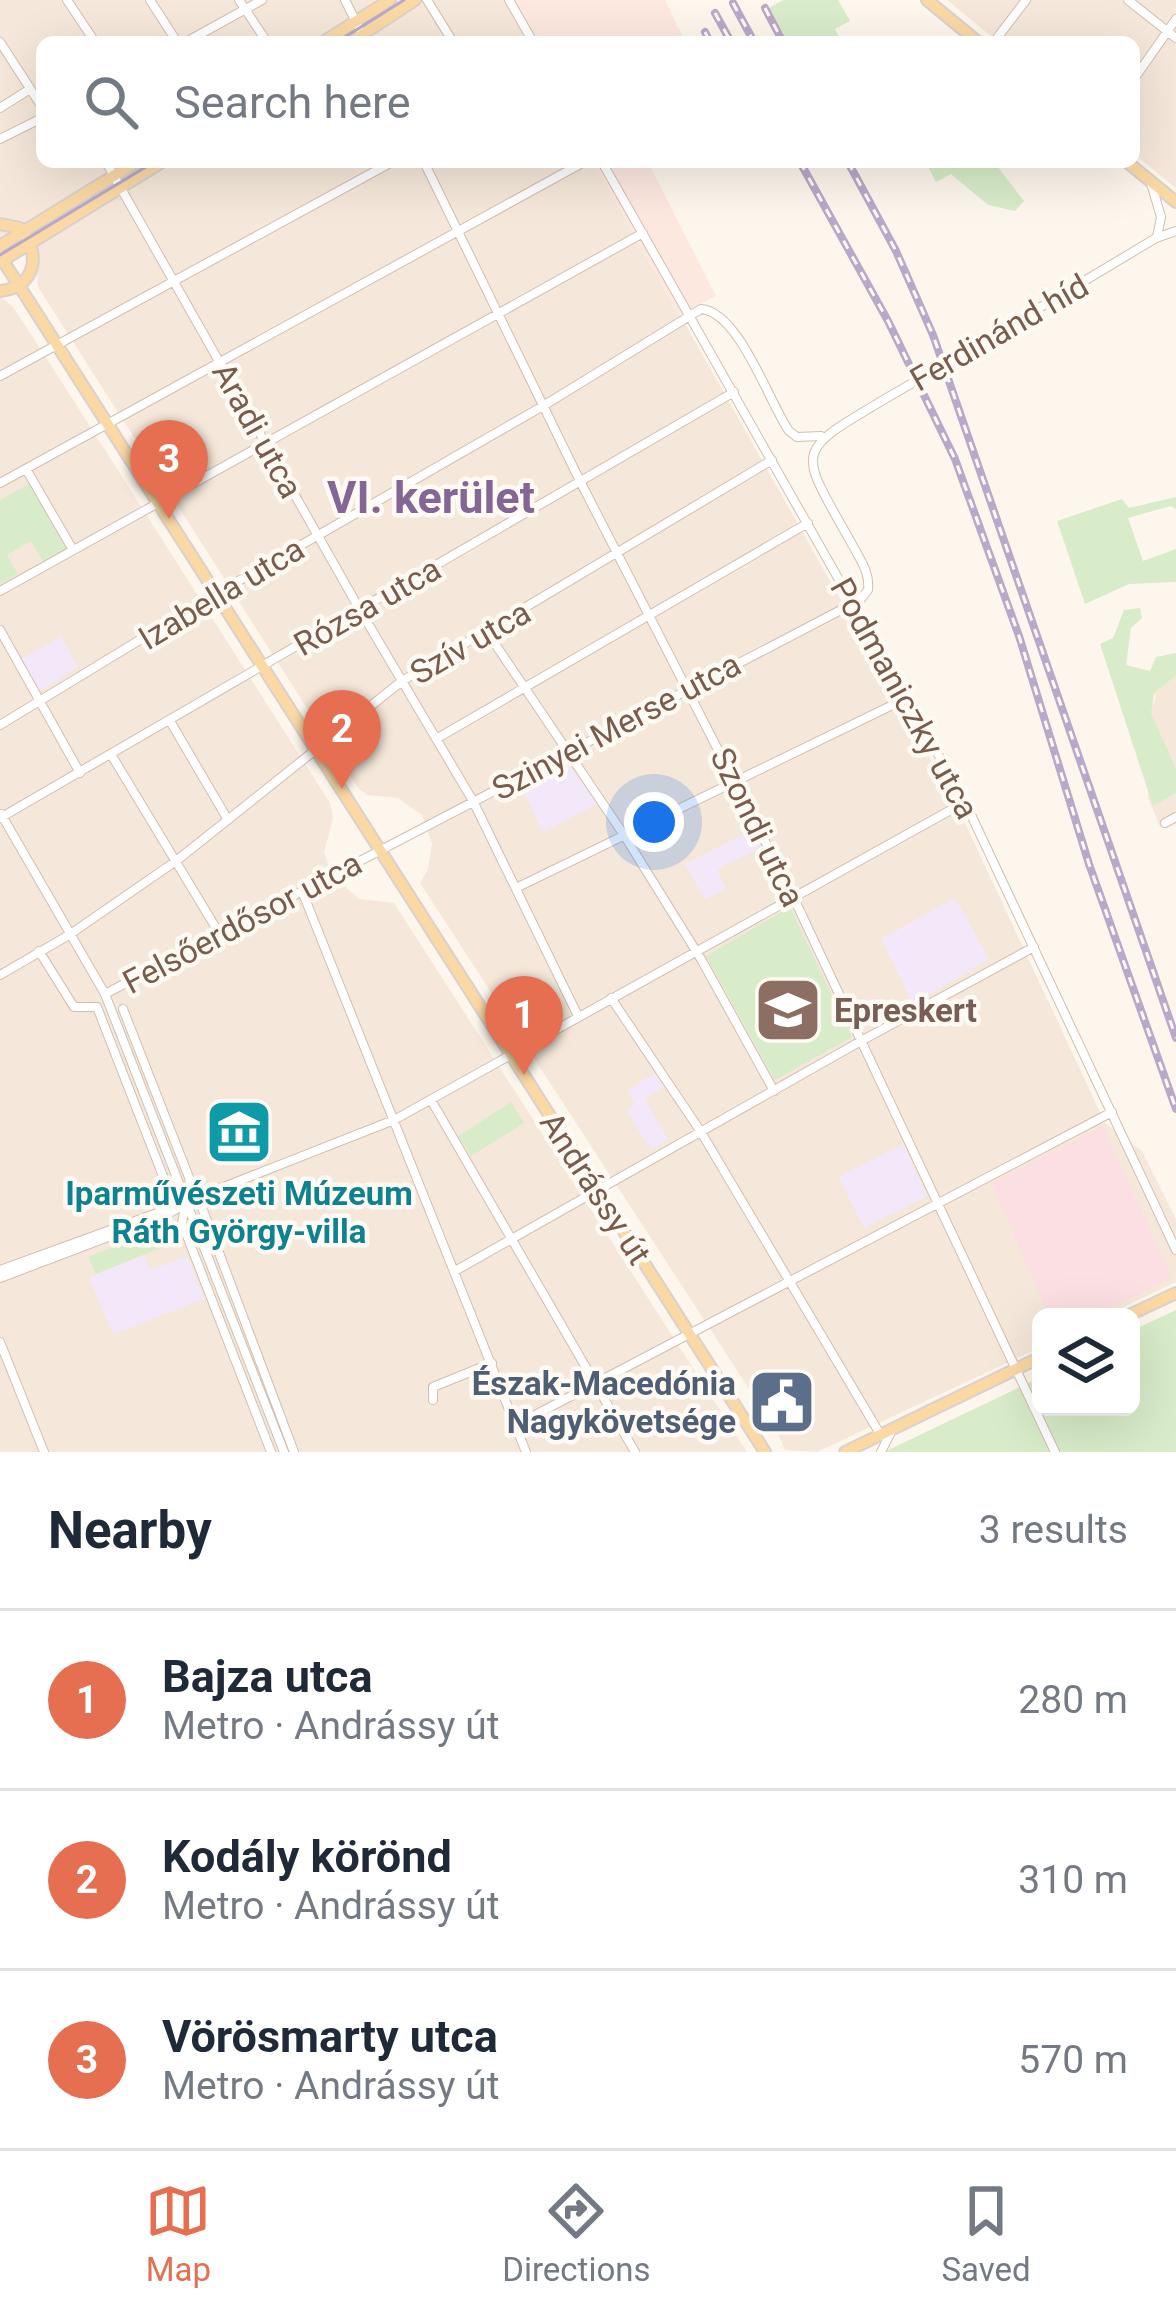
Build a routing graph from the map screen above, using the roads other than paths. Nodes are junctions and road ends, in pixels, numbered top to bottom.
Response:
1 (67, 0) edge
2 (150, 0) edge
3 (262, 0) edge
4 (345, 0) edge
5 (390, 0) edge
6 (416, 0) edge
7 (427, 0) edge
8 (508, 0) edge
9 (927, 0) edge
10 (1027, 0) edge
11 (1128, 0) edge
12 (242, 5) edge
13 (1176, 19) edge
14 (355, 21) junction
15 (1167, 31) junction
16 (91, 36) edge
17 (182, 36) edge
18 (195, 36) edge
19 (263, 36) edge
20 (332, 36) edge
21 (358, 36) edge
22 (365, 36) edge
23 (449, 36) edge
24 (529, 36) edge
25 (971, 36) edge
26 (999, 36) edge
27 (1176, 38) edge
28 (0, 42) edge
29 (1140, 71) edge
30 (30, 89) junction
31 (36, 98) edge
32 (0, 108) edge
33 (36, 121) edge
34 (0, 139) edge
35 (109, 168) edge
36 (127, 168) edge
37 (153, 168) edge
38 (381, 168) edge
39 (427, 168) edge
40 (573, 168) edge
41 (605, 168) edge
42 (1134, 168) edge
43 (114, 176) junction
44 (1150, 181) junction
45 (121, 188) junction
46 (1176, 202) edge
47 (0, 224) edge
48 (24, 231) junction
49 (1176, 231) edge
50 (458, 232) junction
51 (643, 233) junction
52 (1156, 238) junction
53 (32, 243) junction
54 (0, 245) edge
55 (1, 260) edge
56 (172, 279) junction
57 (20, 287) junction
58 (0, 291) edge
59 (497, 312) junction
60 (690, 314) junction
61 (56, 344) junction
62 (220, 361) junction
63 (0, 376) edge
64 (734, 392) junction
65 (544, 406) junction
66 (107, 424) junction
67 (824, 435) junction
68 (265, 442) junction
69 (772, 460) junction
70 (26, 469) junction
71 (580, 481) junction
72 (0, 483) edge
73 (157, 502) junction
74 (808, 523) junction
75 (317, 535) junction
76 (73, 550) junction
77 (618, 554) junction
78 (0, 591) edge
79 (217, 594) junction
80 (854, 603) junction
81 (359, 610) junction
82 (652, 615) junction
83 (0, 630) edge
84 (487, 632) junction
85 (264, 667) junction
86 (402, 681) junction
87 (523, 686) junction
88 (688, 688) junction
89 (907, 698) junction
90 (39, 701) junction
91 (170, 721) junction
92 (0, 725) edge
93 (436, 739) junction
94 (316, 749) junction
95 (566, 752) junction
96 (112, 756) junction
97 (80, 773) junction
98 (737, 783) junction
99 (473, 801) junction
100 (965, 802) junction
101 (1, 816) edge
102 (1176, 817) edge
103 (227, 820) junction
104 (1165, 823) dead end
105 (625, 835) junction
106 (380, 849) junction
107 (176, 861) junction
108 (516, 888) junction
109 (302, 890) junction
110 (793, 896) junction
111 (220, 933) junction
112 (69, 934) junction
113 (1034, 947) junction
114 (39, 951) junction
115 (695, 951) junction
116 (0, 975) edge
117 (105, 994) junction
118 (610, 998) junction
119 (123, 1010) dead end
120 (578, 1017) junction
121 (133, 1033) junction
122 (121, 1037) junction
123 (861, 1041) junction
124 (510, 1054) junction
125 (774, 1091) junction
126 (430, 1100) junction
127 (1112, 1112) junction
128 (394, 1120) junction
129 (701, 1132) junction
130 (597, 1189) junction
131 (198, 1197) junction
132 (939, 1204) junction
133 (166, 1207) junction
134 (182, 1207) junction
135 (510, 1239) junction
136 (1176, 1250) edge
137 (455, 1271) junction
138 (0, 1274) edge
139 (791, 1282) junction
140 (1173, 1292) edge
141 (1140, 1309) edge
142 (690, 1334) junction
143 (1, 1348) edge
144 (1032, 1361) edge
145 (492, 1363) junction
146 (1016, 1369) junction
147 (595, 1382) junction
148 (433, 1400) dead end
149 (515, 1425) junction
150 (894, 1427) junction
151 (880, 1434) junction
152 (853, 1450) edge
153 (44, 1452) edge
154 (272, 1452) edge
155 (284, 1452) edge
156 (294, 1452) edge
157 (526, 1452) edge
158 (635, 1452) edge
159 (766, 1452) edge
160 (881, 1452) edge
161 (1055, 1452) edge

1 - 16 street
2 - 17 street
3 - 12 street
4 - 14 street
5 - 14 main road
6 - 22 main road
7 - 23 street
8 - 24 street
9 - 25 main road
10 - 26 street
11 - 15 street
12 - 18 street
12 - 19 street
13 - 15 street
14 - 20 main road
14 - 21 street
15 - 27 street
15 - 29 street
28 - 30 street
30 - 31 street
30 - 32 street
33 - 34 street
35 - 43 street, Aradi utca
36 - 43 main road
37 - 45 main road
38 - 56 street
39 - 50 street, Szondi utca
40 - 50 street
41 - 51 street, Podmaniczky utca
42 - 44 main road
43 - 45 street, Aradi utca
43 - 48 main road
44 - 46 main road
44 - 52 street
45 - 53 main road
45 - 56 street, Aradi utca
47 - 48 main road
48 - 53 main road
48 - 54 main road
49 - 52 street, Ferdinánd híd
50 - 59 street, Szondi utca
50 - 62 street
51 - 59 street
51 - 60 street, Podmaniczky utca
52 - 67 street, Ferdinánd híd, bridge
53 - 55 main road
53 - 57 main road
55 - 57 main road, Andrássy út
56 - 61 street
56 - 62 street, Aradi utca
57 - 58 main road
57 - 61 main road, Andrássy út
59 - 65 street, Szondi utca
59 - 68 street
60 - 64 street, Podmaniczky utca
60 - 65 street, Izabella utca
60 - 67 street
61 - 63 street
61 - 66 main road, Andrássy út
62 - 66 street
62 - 68 street, Aradi utca
64 - 69 street, Podmaniczky utca
64 - 71 street, Rózsa utca
65 - 71 street, Szondi utca
65 - 75 street, Izabella utca
66 - 70 street
66 - 73 main road, Andrássy út
67 - 80 street
68 - 73 street
68 - 75 street, Aradi utca
69 - 74 street, Podmaniczky utca
69 - 77 street, Szív utca
70 - 72 street
70 - 76 street
71 - 77 street, Szondi utca
71 - 81 street, Rózsa utca
73 - 76 street
73 - 79 main road, Andrássy út
74 - 80 street, Podmaniczky utca
74 - 82 street
75 - 79 street, Izabella utca
75 - 81 street, Aradi utca
76 - 78 street
77 - 82 street, Szondi utca
77 - 84 street, Szív utca
79 - 85 main road, Andrássy út
79 - 90 street, Izabella utca
80 - 88 street, Szinyei Merse utca
80 - 89 street, Podmaniczky utca
81 - 85 street, Rózsa utca
81 - 86 street, Aradi utca
82 - 87 street
82 - 88 street, Szondi utca
83 - 90 street
84 - 86 street, Szív utca
84 - 87 street
85 - 91 street, Rózsa utca
85 - 94 main road, Andrássy út
86 - 93 street, Aradi utca
86 - 94 street, Szív utca
87 - 93 street
87 - 95 street
88 - 95 street, Szinyei Merse utca
88 - 98 street, Szondi utca
89 - 98 street
89 - 100 street, Podmaniczky utca
90 - 92 street, Izabella utca
90 - 97 street
91 - 96 street, Rózsa utca
91 - 103 street
93 - 99 street, Aradi utca
94 - 103 street, Szív utca
94 - 106 main road, Andrássy út
95 - 99 street, Szinyei Merse utca
95 - 105 street
96 - 97 street, Rózsa utca
96 - 107 street
97 - 101 street, Rózsa utca
98 - 105 street
98 - 110 street, Szondi utca
99 - 106 street, Szinyei Merse utca
99 - 108 street, Aradi utca
100 - 110 street
100 - 113 street, Podmaniczky utca
101 - 112 street
102 - 104 street
103 - 107 street, Szív utca
105 - 108 street
105 - 115 street
106 - 109 street, Felsőerdősor utca
106 - 124 main road, Andrássy út
107 - 111 street
107 - 112 street, Szív utca
108 - 120 street, Aradi utca
109 - 111 street, Felsőerdősor utca
109 - 128 street
110 - 115 street
110 - 123 street, Szondi utca
111 - 117 street, Felsőerdősor utca
112 - 114 street, Szív utca
112 - 117 street
113 - 123 street
113 - 127 street, Podmaniczky utca
114 - 116 street, Szív utca
114 - 133 street
115 - 118 street
115 - 125 street
117 - 122 street
118 - 120 street
118 - 129 street
119 - 121 street
120 - 124 street
121 - 122 street
121 - 134 street
122 - 134 street
123 - 125 street
123 - 132 street, Szondi utca
124 - 126 street
124 - 130 main road, Andrássy út
125 - 129 street
126 - 128 street
126 - 135 street
127 - 132 street
127 - 136 street, Podmaniczky utca
128 - 131 street
128 - 137 street
129 - 130 street
129 - 139 street
130 - 135 street
130 - 142 main road, Andrássy út
131 - 134 street
131 - 156 street
132 - 139 street
132 - 146 street, Szondi utca
133 - 134 street
133 - 138 street
134 - 138 street
134 - 154 street
134 - 155 street
135 - 137 street
135 - 147 street
137 - 145 street
139 - 142 street
139 - 151 street
140 - 141 main road
142 - 147 street
142 - 159 main road, Andrássy út
143 - 153 street
144 - 146 main road
145 - 148 street
145 - 149 street
146 - 150 main road
146 - 161 street, Szondi utca
147 - 149 street
147 - 158 street
149 - 157 street
150 - 151 main road
150 - 160 street
151 - 152 main road

